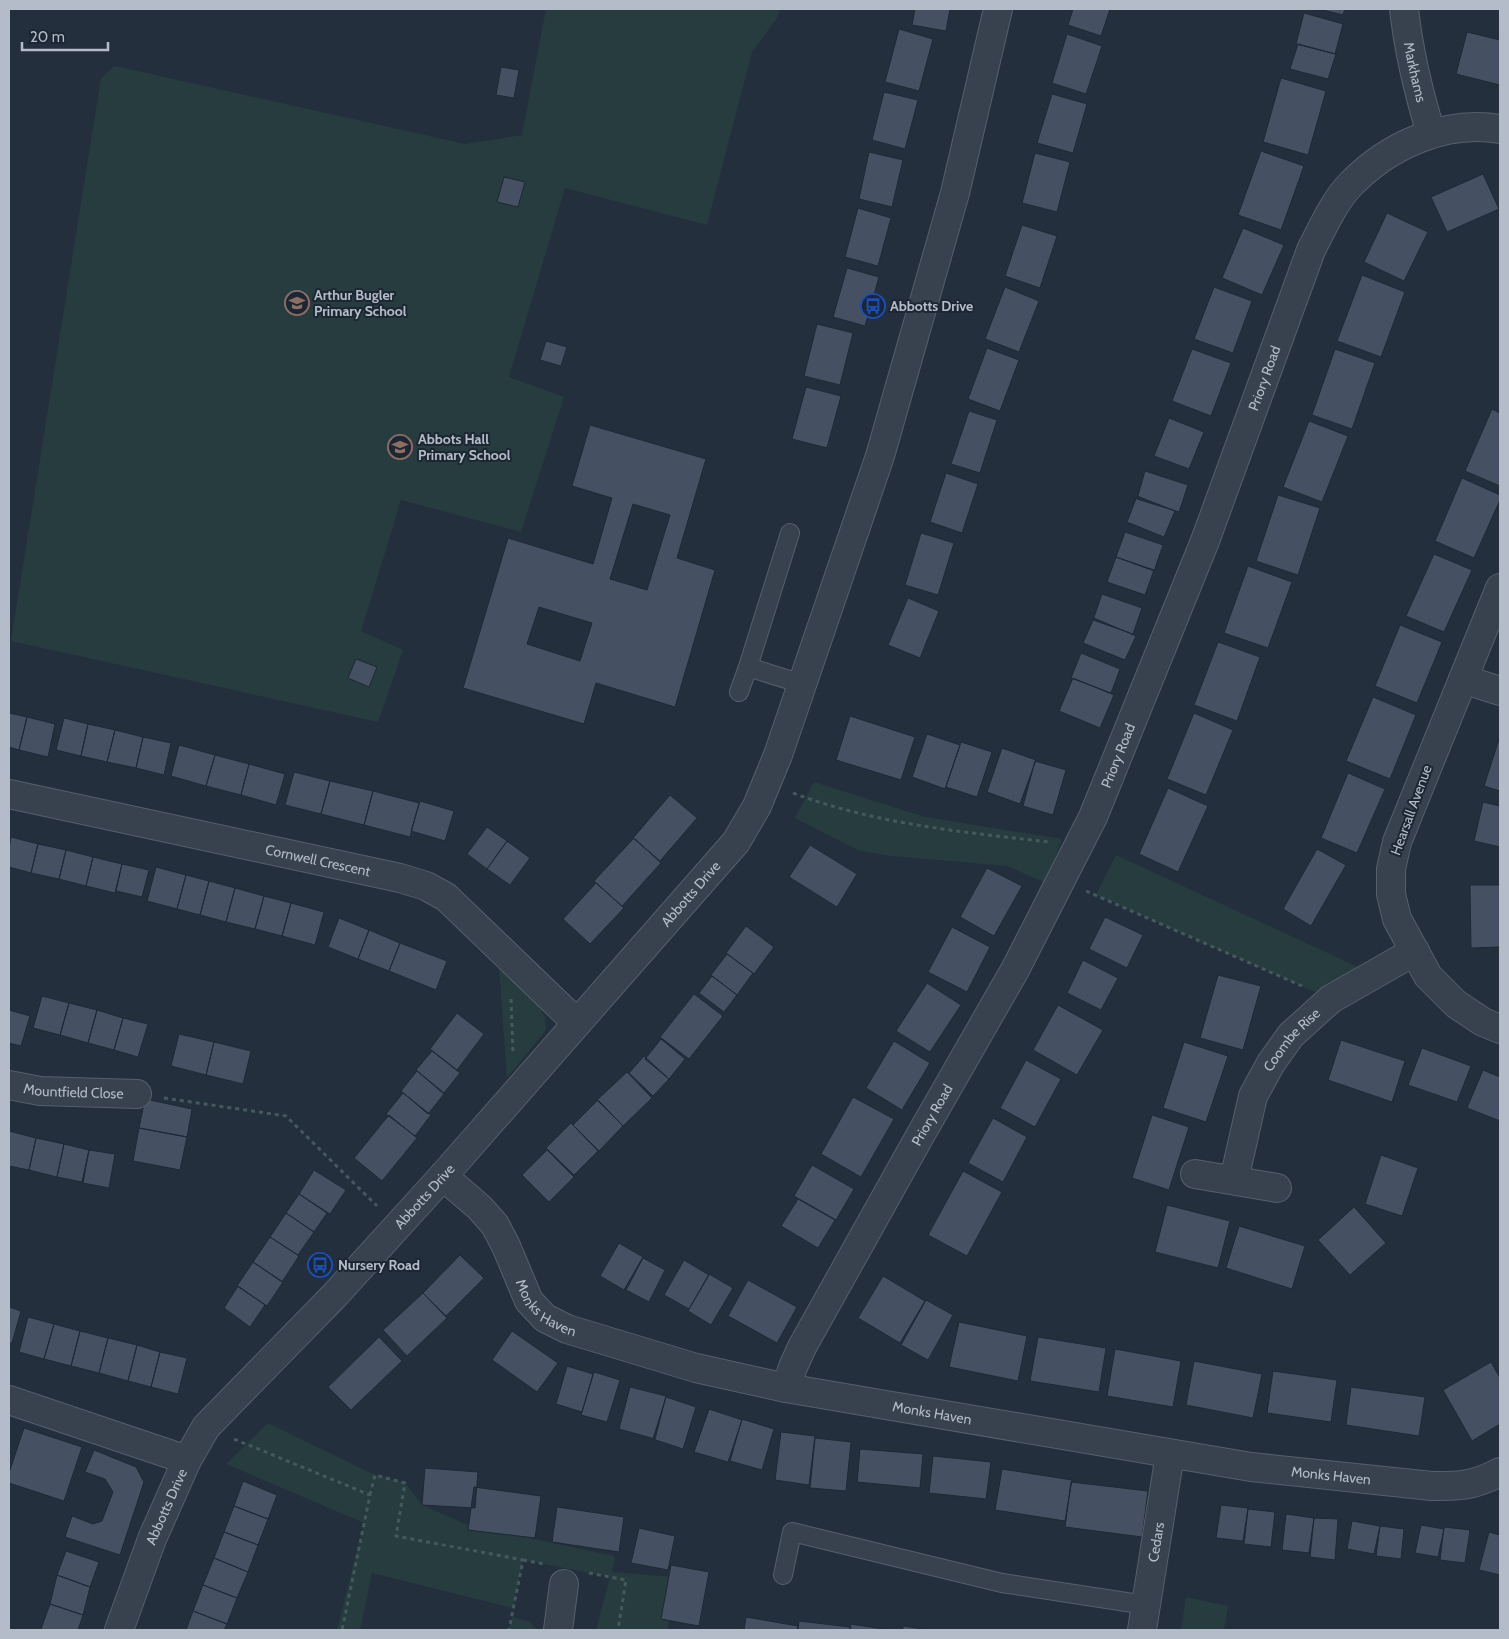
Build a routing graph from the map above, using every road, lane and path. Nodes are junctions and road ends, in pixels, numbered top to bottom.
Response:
1 (998, 9) edge
2 (1404, 9) edge
3 (1500, 128) edge
4 (1431, 133) junction
5 (790, 534) dead end
6 (1500, 588) edge
7 (748, 667) junction
8 (1463, 679) junction
9 (802, 684) junction
10 (1500, 691) edge
11 (739, 692) dead end
12 (766, 784) junction
13 (9, 794) edge
14 (1079, 846) junction
15 (1061, 880) junction
16 (1416, 950) junction
17 (510, 958) junction
18 (1331, 999) junction
19 (578, 1023) junction
20 (1500, 1029) edge
21 (9, 1085) edge
22 (138, 1094) joint
23 (515, 1094) junction
24 (1195, 1174) dead end
25 (443, 1176) junction
26 (1234, 1180) junction
27 (1277, 1188) dead end
28 (398, 1225) junction
29 (786, 1388) junction
30 (9, 1400) edge
31 (206, 1427) junction
32 (1170, 1454) junction
33 (187, 1460) junction
34 (1500, 1472) edge
35 (370, 1495) junction
36 (784, 1575) dead end
37 (564, 1584) dead end
38 (1144, 1618) edge
39 (119, 1630) edge
40 (342, 1630) edge
41 (509, 1630) edge
42 (558, 1630) edge

1 - 9 street, Abbotts Drive
2 - 4 street, Markhams
3 - 4 street
4 - 14 street, Priory Road
5 - 7 lane
6 - 8 street, Hearsall Avenue
7 - 9 lane
7 - 11 lane
8 - 10 street
8 - 16 street, Hearsall Avenue
9 - 12 street, Abbotts Drive
12 - 14 path
12 - 19 street, Abbotts Drive
13 - 17 street, Cornwell Crescent
14 - 15 street, Priory Road
15 - 18 path
15 - 29 street, Priory Road
16 - 18 street, Coombe Rise
16 - 20 street, Hearsall Avenue
17 - 19 street, Cornwell Crescent
17 - 23 path
18 - 26 street, Coombe Rise
19 - 23 street, Abbotts Drive
21 - 22 street, Mountfield Close
22 - 28 path
23 - 25 street, Abbotts Drive
24 - 26 street
25 - 28 street, Abbotts Drive
25 - 29 street, Monks Haven
26 - 27 street
28 - 31 street, Abbotts Drive
29 - 32 street, Monks Haven
30 - 33 street
31 - 33 street, Abbotts Drive
31 - 35 path
32 - 34 street, Monks Haven
32 - 38 street, Cedars
33 - 39 street, Abbotts Drive
35 - 40 path
35 - 41 path
36 - 38 lane
37 - 42 street

